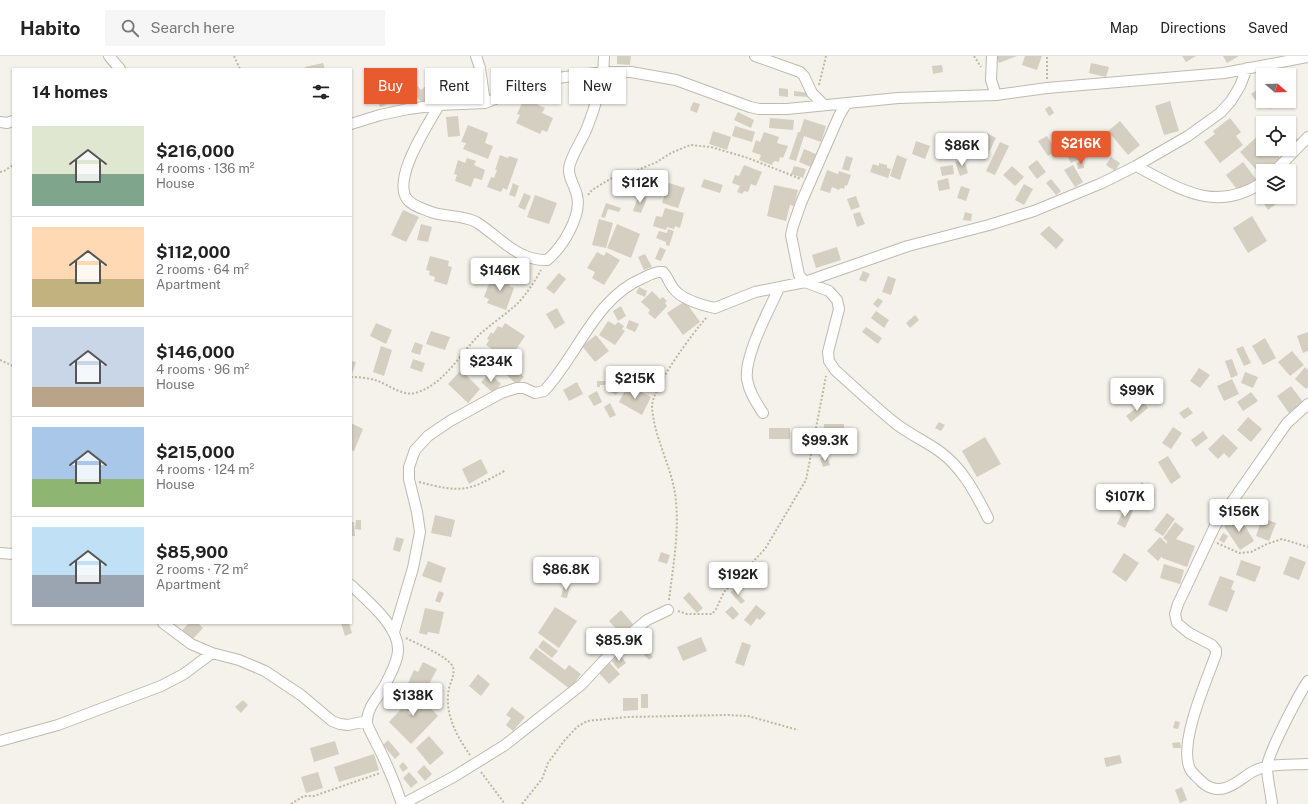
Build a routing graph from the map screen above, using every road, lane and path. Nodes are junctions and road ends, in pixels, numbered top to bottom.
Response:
1 (110, 56) edge
2 (234, 56) edge
3 (476, 56) edge
4 (604, 56) edge
5 (755, 56) edge
6 (826, 56) edge
7 (992, 56) edge
8 (1047, 56) edge
9 (1308, 56) edge
10 (119, 68) edge
11 (240, 68) edge
12 (603, 68) edge
13 (1247, 68) junction
14 (626, 72) edge
15 (569, 76) edge
16 (1047, 88) junction
17 (812, 94) junction
18 (996, 95) junction
19 (485, 103) junction
20 (595, 104) edge
21 (846, 104) junction
22 (439, 105) junction
23 (824, 105) junction
24 (12, 121) edge
25 (0, 122) edge
26 (352, 124) edge
27 (1308, 137) edge
28 (1282, 164) edge
29 (12, 166) edge
30 (1136, 166) junction
31 (0, 172) edge
32 (810, 183) junction
33 (1256, 187) edge
34 (579, 207) junction
35 (547, 260) junction
36 (805, 282) junction
37 (779, 288) junction
38 (715, 308) junction
39 (829, 360) junction
40 (1, 361) edge
41 (12, 366) edge
42 (352, 377) edge
43 (1308, 404) edge
44 (762, 413) dead end
45 (506, 470) dead end
46 (408, 479) junction
47 (988, 518) dead end
48 (1208, 540) junction
49 (1308, 547) edge
50 (0, 553) edge
51 (12, 554) edge
52 (352, 586) edge
53 (668, 610) junction
54 (164, 624) edge
55 (394, 632) junction
56 (212, 653) junction
57 (1308, 681) edge
58 (367, 721) junction
59 (798, 730) dead end
60 (0, 742) edge
61 (476, 763) junction
62 (1308, 764) edge
63 (1267, 766) junction
64 (390, 770) junction
65 (291, 804) edge
66 (402, 804) edge
67 (505, 804) edge
68 (522, 804) edge
69 (1272, 804) edge

1 - 10 street
2 - 11 path
3 - 19 street
4 - 12 street
5 - 17 street
6 - 17 path
7 - 18 street
8 - 16 path
9 - 13 street
13 - 16 street
13 - 30 street
14 - 23 street
15 - 19 street
16 - 18 street
17 - 23 street
18 - 21 street
19 - 22 street
20 - 34 street
21 - 23 street
21 - 32 street
22 - 26 street
22 - 35 street
24 - 25 street
27 - 28 street
29 - 31 path
30 - 33 street
30 - 36 street
32 - 34 path
32 - 36 street
34 - 35 street
35 - 42 path
36 - 37 street
36 - 39 street
37 - 38 street
37 - 44 street
38 - 46 street
38 - 53 path
39 - 47 street
39 - 53 path
40 - 41 path
43 - 48 street
45 - 46 path
46 - 55 street
48 - 49 path
48 - 63 street
50 - 51 street
52 - 55 street
53 - 61 street
54 - 56 street
55 - 58 street
55 - 61 path
56 - 58 street
56 - 60 street
57 - 63 street
58 - 64 street
59 - 68 path
61 - 66 street
61 - 67 path
62 - 63 street
63 - 69 street
64 - 65 path
64 - 66 street

